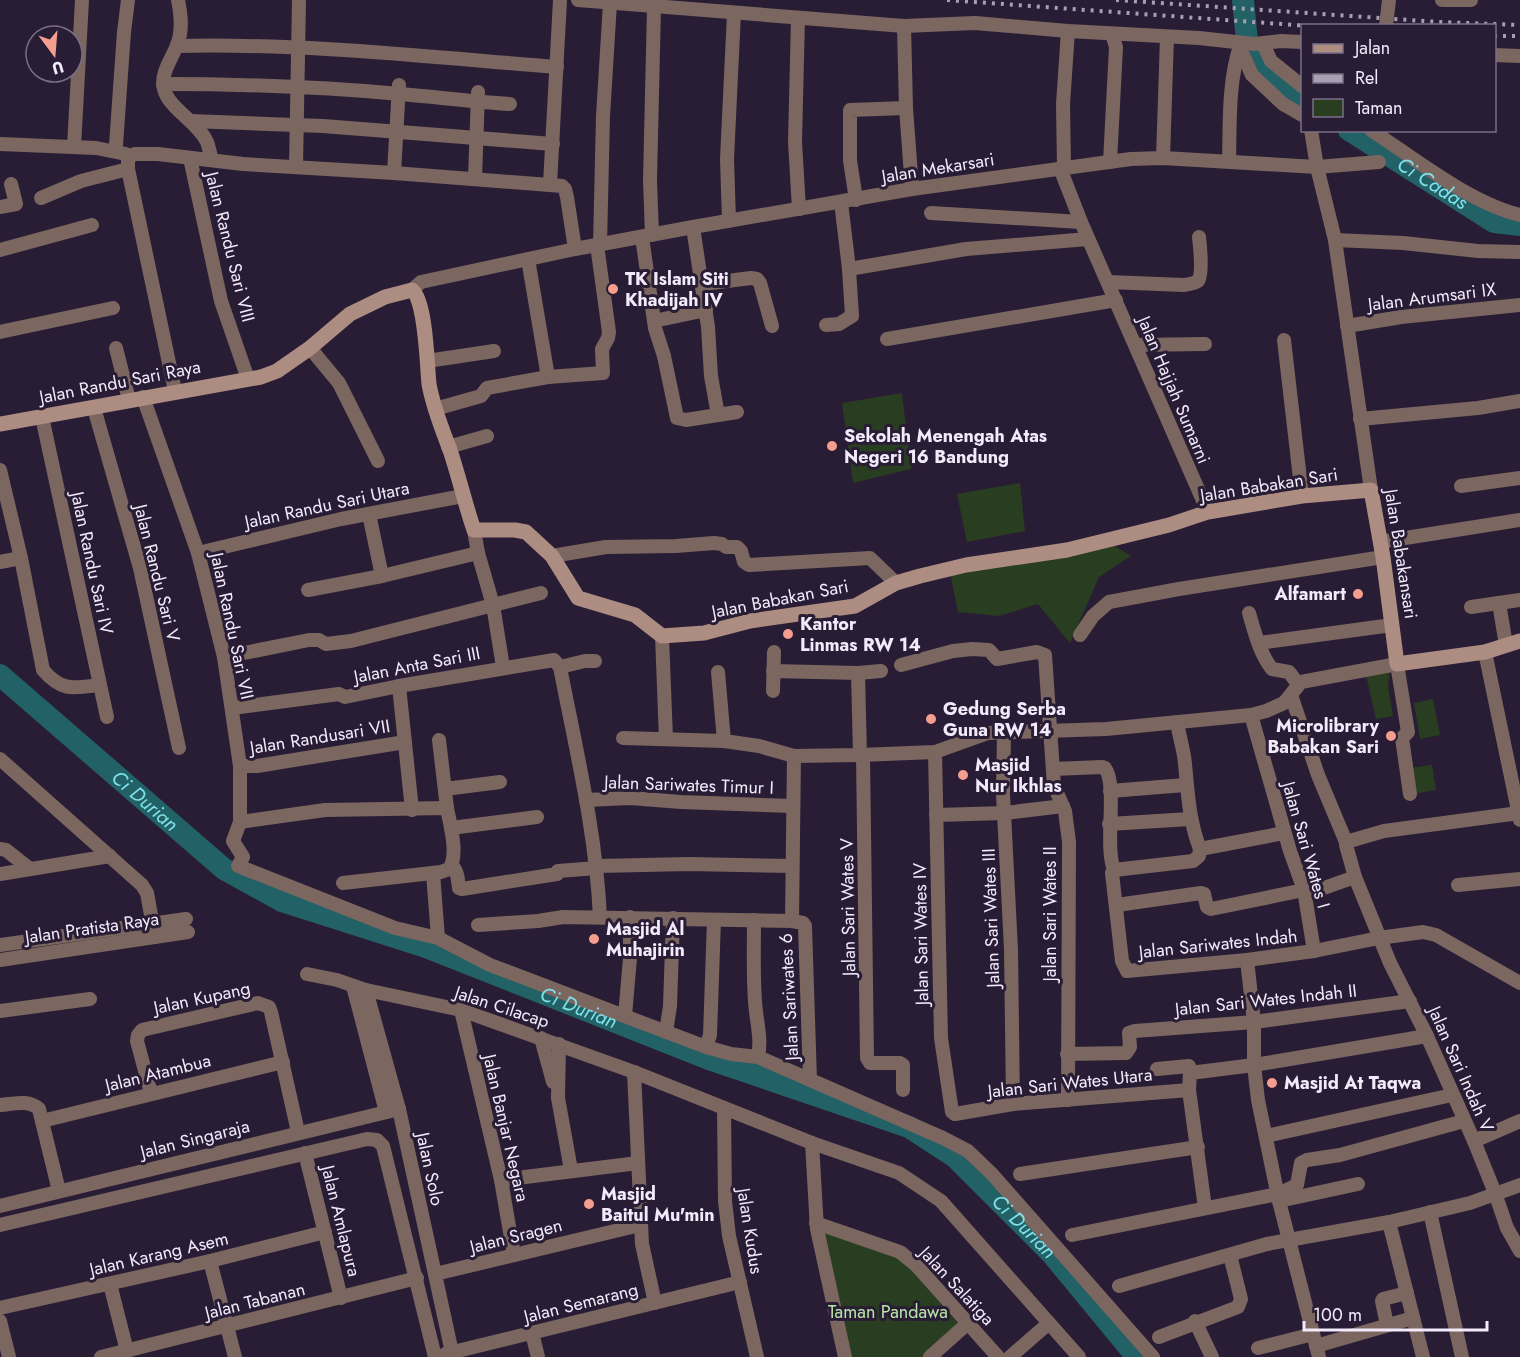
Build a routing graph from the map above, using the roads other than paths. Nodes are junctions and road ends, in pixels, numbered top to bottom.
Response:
1 (82, 0) edge
2 (128, 0) edge
3 (178, 0) edge
4 (299, 0) edge
5 (560, 0) edge
6 (579, 0) edge
7 (1389, 0) edge
8 (1442, 0) edge
9 (1467, 1) edge
10 (610, 10) junction
11 (654, 13) junction
12 (734, 13) junction
13 (798, 18) junction
14 (1386, 24) edge
15 (904, 26) junction
16 (1068, 31) junction
17 (1112, 34) junction
18 (1301, 36) edge
19 (1167, 37) junction
20 (1281, 41) junction
21 (1301, 42) edge
22 (1238, 44) junction
23 (1259, 44) junction
24 (177, 46) junction
25 (298, 48) junction
26 (1496, 55) edge
27 (1520, 56) edge
28 (557, 67) junction
29 (1301, 82) edge
30 (163, 84) junction
31 (297, 88) junction
32 (399, 89) junction
33 (478, 97) junction
34 (510, 104) dead end
35 (906, 108) junction
36 (1301, 114) edge
37 (190, 121) junction
38 (297, 125) junction
39 (1311, 132) edge
40 (1374, 132) edge
41 (396, 133) junction
42 (476, 138) junction
43 (0, 144) edge
44 (553, 144) junction
45 (116, 145) dead end
46 (74, 147) junction
47 (190, 158) junction
48 (1163, 158) junction
49 (212, 160) junction
50 (1229, 161) junction
51 (129, 162) junction
52 (1110, 162) junction
53 (1379, 162) dead end
54 (296, 167) junction
55 (1317, 167) junction
56 (1062, 168) junction
57 (394, 173) junction
58 (475, 179) junction
59 (11, 184) dead end
60 (550, 184) junction
61 (912, 189) junction
62 (41, 198) dead end
63 (856, 200) junction
64 (841, 202) junction
65 (0, 207) edge
66 (799, 209) junction
67 (931, 213) dead end
68 (1520, 215) edge
69 (729, 221) junction
70 (1081, 222) junction
71 (92, 225) dead end
72 (693, 227) junction
73 (647, 236) junction
74 (1199, 237) dead end
75 (1088, 239) junction
76 (1335, 240) junction
77 (599, 245) junction
78 (575, 249) junction
79 (0, 250) edge
80 (1520, 252) edge
81 (528, 259) junction
82 (849, 269) junction
83 (1108, 282) junction
84 (703, 284) junction
85 (412, 290) junction
86 (1116, 300) junction
87 (1520, 305) edge
88 (113, 308) dead end
89 (706, 310) junction
90 (654, 321) junction
91 (826, 325) dead end
92 (772, 326) dead end
93 (1347, 326) junction
94 (0, 332) edge
95 (887, 339) dead end
96 (1284, 340) dead end
97 (1205, 344) dead end
98 (1136, 345) junction
99 (116, 348) dead end
100 (310, 348) junction
101 (494, 351) dead end
102 (427, 361) junction
103 (548, 377) junction
104 (248, 379) junction
105 (175, 391) junction
106 (136, 398) junction
107 (1520, 401) edge
108 (94, 408) junction
109 (435, 409) junction
110 (737, 412) dead end
111 (718, 415) junction
112 (42, 417) junction
113 (1360, 419) junction
114 (0, 424) edge
115 (487, 436) dead end
116 (448, 447) junction
117 (378, 461) dead end
118 (0, 470) edge
119 (1520, 478) edge
120 (1461, 486) dead end
121 (1371, 490) junction
122 (463, 496) junction
123 (1302, 496) junction
124 (1208, 512) junction
125 (369, 514) junction
126 (1520, 520) edge
127 (474, 530) junction
128 (1380, 542) junction
129 (198, 553) junction
130 (478, 553) junction
131 (552, 556) junction
132 (1383, 557) junction
133 (21, 558) junction
134 (0, 562) edge
135 (382, 576) junction
136 (896, 583) junction
137 (308, 590) dead end
138 (541, 593) dead end
139 (1520, 600) edge
140 (1499, 603) junction
141 (493, 605) junction
142 (1471, 607) dead end
143 (1249, 613) dead end
144 (1392, 625) junction
145 (1080, 635) dead end
146 (662, 636) junction
147 (1258, 643) junction
148 (1513, 643) edge
149 (774, 652) dead end
150 (1485, 652) junction
151 (224, 657) junction
152 (595, 661) dead end
153 (1397, 664) junction
154 (901, 665) dead end
155 (503, 667) junction
156 (560, 667) junction
157 (773, 671) junction
158 (881, 671) dead end
159 (718, 672) dead end
160 (858, 673) junction
161 (100, 685) junction
162 (399, 686) junction
163 (1294, 689) junction
164 (773, 692) dead end
165 (232, 708) junction
166 (1251, 715) junction
167 (107, 717) dead end
168 (1177, 722) junction
169 (1051, 730) junction
170 (1004, 731) junction
171 (623, 738) dead end
172 (666, 739) junction
173 (439, 740) dead end
174 (724, 741) junction
175 (405, 742) junction
176 (179, 748) dead end
177 (934, 752) junction
178 (861, 755) junction
179 (794, 756) junction
180 (0, 759) edge
181 (240, 766) junction
182 (1515, 768) edge
183 (1053, 769) junction
184 (500, 782) dead end
185 (1185, 784) junction
186 (445, 789) junction
187 (1110, 791) junction
188 (1410, 794) dead end
189 (586, 800) junction
190 (792, 806) junction
191 (1063, 806) junction
192 (447, 808) junction
193 (412, 810) junction
194 (1005, 813) junction
195 (936, 815) junction
196 (1519, 816) edge
197 (537, 817) dead end
198 (1190, 819) junction
199 (240, 822) junction
200 (1109, 824) junction
201 (451, 828) junction
202 (1284, 832) junction
203 (1346, 842) junction
204 (0, 849) edge
205 (1200, 849) junction
206 (110, 856) junction
207 (452, 866) junction
208 (792, 866) junction
209 (597, 867) junction
210 (30, 870) junction
211 (1114, 870) junction
212 (433, 873) junction
213 (0, 874) edge
214 (1355, 877) junction
215 (1520, 879) edge
216 (343, 883) dead end
217 (1458, 885) dead end
218 (1304, 890) junction
219 (1118, 905) junction
220 (600, 916) junction
221 (630, 917) junction
222 (673, 918) junction
223 (714, 920) junction
224 (754, 920) junction
225 (792, 921) junction
226 (478, 925) dead end
227 (187, 926) dead end
228 (154, 931) junction
229 (438, 938) junction
230 (1379, 938) junction
231 (0, 945) edge
232 (1314, 951) junction
233 (0, 960) edge
234 (1247, 960) junction
235 (1520, 965) edge
236 (307, 974) dead end
237 (1518, 981) edge
238 (360, 988) junction
239 (90, 999) dead end
240 (1410, 1001) junction
241 (461, 1010) junction
242 (0, 1011) edge
243 (625, 1016) junction
244 (1254, 1022) junction
245 (666, 1032) junction
246 (1427, 1036) junction
247 (541, 1038) junction
248 (559, 1044) junction
249 (706, 1047) junction
250 (1067, 1054) junction
251 (758, 1057) junction
252 (283, 1062) junction
253 (1254, 1065) junction
254 (1157, 1069) dead end
255 (634, 1072) junction
256 (1190, 1073) junction
257 (810, 1080) junction
258 (903, 1090) dead end
259 (1189, 1090) junction
260 (151, 1093) junction
261 (1452, 1095) junction
262 (558, 1098) junction
263 (1068, 1100) junction
264 (1013, 1104) junction
265 (0, 1106) edge
266 (724, 1108) junction
267 (392, 1110) junction
268 (954, 1114) junction
269 (42, 1121) junction
270 (1464, 1121) junction
271 (1520, 1121) edge
272 (298, 1132) junction
273 (1266, 1136) junction
274 (943, 1138) junction
275 (1474, 1141) junction
276 (812, 1143) junction
277 (1198, 1147) junction
278 (305, 1153) junction
279 (638, 1163) junction
280 (571, 1170) junction
281 (1020, 1174) dead end
282 (501, 1180) junction
283 (1358, 1184) dead end
284 (1520, 1185) edge
285 (59, 1191) junction
286 (1495, 1193) junction
287 (1279, 1198) junction
288 (0, 1206) edge
289 (1205, 1208) junction
290 (1430, 1212) junction
291 (1389, 1222) junction
292 (816, 1223) junction
293 (0, 1225) edge
294 (640, 1225) junction
295 (325, 1232) junction
296 (1072, 1235) dead end
297 (1290, 1239) junction
298 (1519, 1249) edge
299 (514, 1255) junction
300 (1230, 1255) junction
301 (210, 1262) junction
302 (435, 1274) junction
303 (417, 1278) junction
304 (740, 1282) junction
305 (110, 1284) junction
306 (1119, 1286) dead end
307 (1407, 1293) junction
308 (341, 1298) junction
309 (655, 1303) junction
310 (0, 1308) edge
311 (1413, 1318) junction
312 (0, 1321) edge
313 (1195, 1321) junction
314 (968, 1323) junction
315 (1049, 1323) junction
316 (1387, 1325) junction
317 (227, 1326) junction
318 (532, 1333) junction
319 (1159, 1336) dead end
320 (1316, 1346) edge
321 (1258, 1348) dead end
322 (127, 1352) junction
323 (442, 1355) edge
324 (9, 1357) edge
325 (101, 1357) edge
326 (235, 1357) edge
327 (538, 1357) edge
328 (757, 1357) edge
329 (845, 1357) edge
330 (930, 1357) edge
331 (999, 1357) edge
332 (1010, 1357) edge
333 (1079, 1357) edge
334 (1153, 1357) edge
335 (1212, 1357) edge
336 (1423, 1357) edge
337 (1461, 1357) edge

1 - 46 street
2 - 45 street
3 - 24 street
4 - 25 street
5 - 28 street
6 - 10 street
7 - 14 street, bridge
8 - 9 street
10 - 11 street
10 - 77 street
11 - 12 street
11 - 73 street
12 - 13 street
12 - 69 street
13 - 15 street
13 - 66 street
15 - 16 street
15 - 35 street
16 - 17 street
16 - 56 street
17 - 19 street
17 - 52 street
18 - 20 street
19 - 22 street
19 - 48 street
20 - 21 street
20 - 23 street
22 - 23 street
22 - 36 street
22 - 50 street
23 - 29 street
24 - 25 street
24 - 30 street
25 - 28 street
25 - 31 street
26 - 27 street
28 - 44 street
30 - 31 street
30 - 37 street
31 - 32 street
31 - 38 street
32 - 33 street
32 - 41 street
33 - 34 street
33 - 42 street
35 - 61 street
35 - 63 street
37 - 38 street
37 - 49 street
38 - 41 street
38 - 54 street
39 - 55 street
40 - 68 street
41 - 42 street
41 - 57 street
42 - 44 street
42 - 58 street
43 - 46 street
44 - 60 street
46 - 51 street
47 - 49 street
47 - 51 street
47 - 104 street, Jalan Randu Sari VIII
48 - 50 street, Jalan Mekarsari
48 - 52 street, Jalan Mekarsari
49 - 54 street
50 - 55 street, Jalan Mekarsari
51 - 62 street
51 - 105 street
52 - 56 street, Jalan Mekarsari
53 - 55 street, Jalan Mekarsari
54 - 57 street
55 - 76 street
56 - 61 street, Jalan Mekarsari
56 - 70 street, Jalan Hajjah Sumarni
57 - 58 street
58 - 60 street
59 - 65 street
60 - 78 street
61 - 63 street, Jalan Mekarsari
63 - 64 street, Jalan Mekarsari
64 - 66 street, Jalan Mekarsari
64 - 82 street
66 - 69 street, Jalan Mekarsari
67 - 70 street
69 - 72 street, Jalan Mekarsari
70 - 75 street, Jalan Hajjah Sumarni
71 - 79 street
72 - 73 street, Jalan Mekarsari
72 - 84 street
73 - 77 street, Jalan Mekarsari
73 - 90 street
74 - 83 street
75 - 82 street
75 - 83 street, Jalan Hajjah Sumarni
76 - 80 street
76 - 93 street
77 - 78 street, Jalan Mekarsari
77 - 103 street
78 - 81 street, Jalan Mekarsari
81 - 85 street, Jalan Mekarsari
81 - 103 street
82 - 91 street
83 - 86 street, Jalan Hajjah Sumarni
84 - 89 street
84 - 92 street
85 - 100 street, Jalan Randu Sari Raya
85 - 102 street
86 - 95 street
86 - 98 street, Jalan Hajjah Sumarni
87 - 93 street, Jalan Arumsari IX
88 - 94 street
89 - 90 street
89 - 111 street
90 - 111 street
93 - 113 street, Jalan Babakansari
96 - 123 street
97 - 98 street
98 - 124 street, Jalan Hajjah Sumarni
99 - 106 street, Jalan Randu Sari VII
100 - 104 street, Jalan Randu Sari Raya
100 - 117 street
101 - 102 street
102 - 109 street
103 - 109 street
104 - 105 street, Jalan Randu Sari Raya
105 - 106 street, Jalan Randu Sari Raya
106 - 108 street, Jalan Randu Sari Raya
106 - 129 street, Jalan Randu Sari VII
107 - 113 street
108 - 112 street, Jalan Randu Sari Raya
108 - 176 street, Jalan Randu Sari V
109 - 116 street
110 - 111 street
112 - 114 street, Jalan Randu Sari Raya
112 - 161 street, Jalan Randu Sari IV
113 - 121 street, Jalan Babakansari
115 - 116 street
116 - 122 street
118 - 133 street
119 - 120 street
121 - 123 street, Jalan Babakan Sari
121 - 128 street, Jalan Babakansari
122 - 125 street, Jalan Randu Sari Utara
122 - 127 street
123 - 124 street, Jalan Babakan Sari
124 - 136 street, Jalan Babakan Sari
125 - 129 street, Jalan Randu Sari Utara
125 - 135 street
126 - 128 street
127 - 130 street
127 - 131 street
128 - 132 street, Jalan Babakansari
129 - 151 street, Jalan Randu Sari VII
130 - 135 street
130 - 141 street
131 - 136 street
131 - 146 street
132 - 144 street, Jalan Babakansari
132 - 145 street
133 - 134 street
133 - 161 street
135 - 137 street
136 - 146 street, Jalan Babakan Sari
138 - 141 street
139 - 140 street
140 - 142 street
140 - 148 street
141 - 151 street
141 - 155 street
143 - 147 street
144 - 147 street
144 - 153 street, Jalan Babakansari
146 - 172 street
147 - 163 street
148 - 150 street
149 - 157 street
150 - 153 street
150 - 182 street
151 - 165 street, Jalan Randu Sari VII
152 - 156 street
153 - 163 street
153 - 188 street
154 - 169 street, Jalan Sari Wates II
155 - 156 street, Jalan Anta Sari III
155 - 162 street, Jalan Anta Sari III
156 - 189 street
157 - 160 street
157 - 164 street
158 - 160 street
159 - 174 street
160 - 178 street, Jalan Sari Wates V
161 - 167 street, Jalan Randu Sari IV
162 - 165 street, Jalan Anta Sari III
162 - 175 street
163 - 166 street
163 - 203 street, Jalan Sari Indah V
165 - 181 street, Jalan Randu Sari VII
166 - 168 street
166 - 202 street, Jalan Sari Wates I
168 - 169 street
168 - 185 street
169 - 170 street
169 - 183 street, Jalan Sari Wates II
170 - 177 street
170 - 194 street, Jalan Sari Wates III
171 - 172 street
172 - 174 street
173 - 186 street
174 - 179 street
175 - 181 street, Jalan Randusari VII
175 - 193 street
177 - 178 street
177 - 195 street, Jalan Sari Wates IV
178 - 179 street
178 - 258 street, Jalan Sari Wates V
179 - 190 street
180 - 206 street
181 - 199 street, Jalan Randu Sari VII
182 - 196 street
183 - 187 street
183 - 191 street, Jalan Sari Wates II
184 - 186 street
185 - 187 street
185 - 198 street
186 - 192 street
187 - 200 street, Jalan Sariwates Indah
189 - 190 street, Jalan Sariwates Timur I
189 - 209 street
190 - 208 street
191 - 194 street
191 - 250 street, Jalan Sari Wates II
192 - 193 street
192 - 201 street
193 - 199 street
194 - 195 street
194 - 264 street, Jalan Sari Wates III
195 - 268 street, Jalan Sari Wates IV
196 - 203 street
197 - 201 street
198 - 200 street
198 - 205 street
199 - 229 street, Jalan Randu Sari VII
200 - 211 street, Jalan Sariwates Indah
201 - 207 street
202 - 205 street
202 - 218 street, Jalan Sari Wates I
203 - 214 street, Jalan Sari Indah V
204 - 210 street
205 - 211 street
206 - 210 street
206 - 228 street
207 - 209 street
207 - 212 street
208 - 209 street
208 - 225 street
209 - 220 street
210 - 213 street
211 - 219 street, Jalan Sariwates Indah
212 - 216 street
212 - 229 street
214 - 218 street
214 - 230 street, Jalan Sari Indah V
215 - 217 street
218 - 219 street
218 - 232 street, Jalan Sari Wates I
219 - 234 street, Jalan Sariwates Indah
220 - 221 street
220 - 226 street
221 - 222 street
221 - 243 street
222 - 223 street
222 - 245 street
223 - 224 street
223 - 249 street
224 - 225 street
224 - 251 street
225 - 257 street, Jalan Sariwates 6
227 - 228 street, Jalan Pratista Raya
228 - 231 street, Jalan Pratista Raya
228 - 233 street, Jalan Pratista Raya
229 - 243 street
230 - 232 street, Jalan Sariwates Indah
230 - 237 street, Jalan Sariwates Indah
230 - 240 street, Jalan Sari Indah V
232 - 234 street, Jalan Sariwates Indah
234 - 244 street
235 - 237 street
236 - 238 street, Jalan Cilacap
238 - 241 street, Jalan Cilacap
238 - 267 street, Jalan Solo
239 - 242 street
240 - 244 street, Jalan Sari Wates Indah II
240 - 246 street, Jalan Sari Indah V
241 - 247 street, Jalan Cilacap
241 - 282 street, Jalan Banjar Negara
243 - 245 street
244 - 250 street, Jalan Sari Wates Indah II
244 - 253 street
245 - 249 street
246 - 253 street
246 - 261 street, Jalan Sari Indah V
247 - 248 street, Jalan Cilacap
247 - 262 street
248 - 255 street, Jalan Cilacap
248 - 262 street
249 - 251 street
250 - 263 street, Jalan Sari Wates II
251 - 257 street
252 - 260 street, Jalan Atambua
252 - 260 street, Jalan Kupang
252 - 272 street
253 - 256 street
253 - 273 street
254 - 256 street
255 - 266 street, Jalan Cilacap
255 - 279 street
256 - 259 street
257 - 274 street
259 - 263 street, Jalan Sari Wates Utara
259 - 277 street
260 - 269 street, Jalan Atambua
261 - 270 street, Jalan Sari Indah V
261 - 273 street
262 - 280 street
263 - 264 street, Jalan Sari Wates Utara
264 - 268 street, Jalan Sari Wates Utara
265 - 269 street
266 - 276 street, Jalan Cilacap
266 - 304 street, Jalan Kudus
267 - 272 street, Jalan Singaraja
267 - 302 street, Jalan Solo
268 - 274 street
269 - 285 street
270 - 275 street, Jalan Sari Indah V
270 - 287 street
271 - 275 street
272 - 285 street, Jalan Singaraja
273 - 287 street
274 - 334 street
275 - 286 street, Jalan Sari Indah V
276 - 292 street
276 - 315 street, Jalan Cilacap
277 - 281 street
277 - 289 street
278 - 293 street
278 - 295 street, Jalan Amlapura
278 - 303 street
279 - 280 street
279 - 294 street
280 - 282 street
282 - 299 street, Jalan Banjar Negara
283 - 287 street
284 - 286 street
285 - 288 street, Jalan Singaraja
286 - 290 street
286 - 298 street, Jalan Sari Indah V
287 - 289 street
287 - 297 street
289 - 296 street
290 - 291 street
290 - 337 street
291 - 297 street
291 - 307 street
292 - 314 street, Jalan Salatiga
292 - 329 street
294 - 299 street, Jalan Sragen
294 - 309 street
295 - 301 street, Jalan Karang Asem
295 - 308 street, Jalan Amlapura
297 - 300 street
297 - 320 street
299 - 302 street, Jalan Sragen
300 - 306 street
300 - 313 street
301 - 305 street, Jalan Karang Asem
301 - 317 street
302 - 323 street, Jalan Solo
303 - 308 street, Jalan Tabanan
303 - 323 street
304 - 309 street, Jalan Semarang
304 - 328 street, Jalan Kudus
305 - 310 street, Jalan Karang Asem
305 - 322 street
307 - 311 street
307 - 316 street
308 - 317 street, Jalan Tabanan
309 - 318 street, Jalan Semarang
311 - 316 street
311 - 336 street
312 - 324 street
313 - 319 street
313 - 335 street
314 - 330 street
314 - 331 street, Jalan Salatiga
315 - 332 street
315 - 333 street, Jalan Cilacap
316 - 320 street
317 - 322 street, Jalan Tabanan
317 - 326 street
318 - 323 street, Jalan Semarang
318 - 327 street
320 - 321 street
322 - 325 street, Jalan Tabanan

